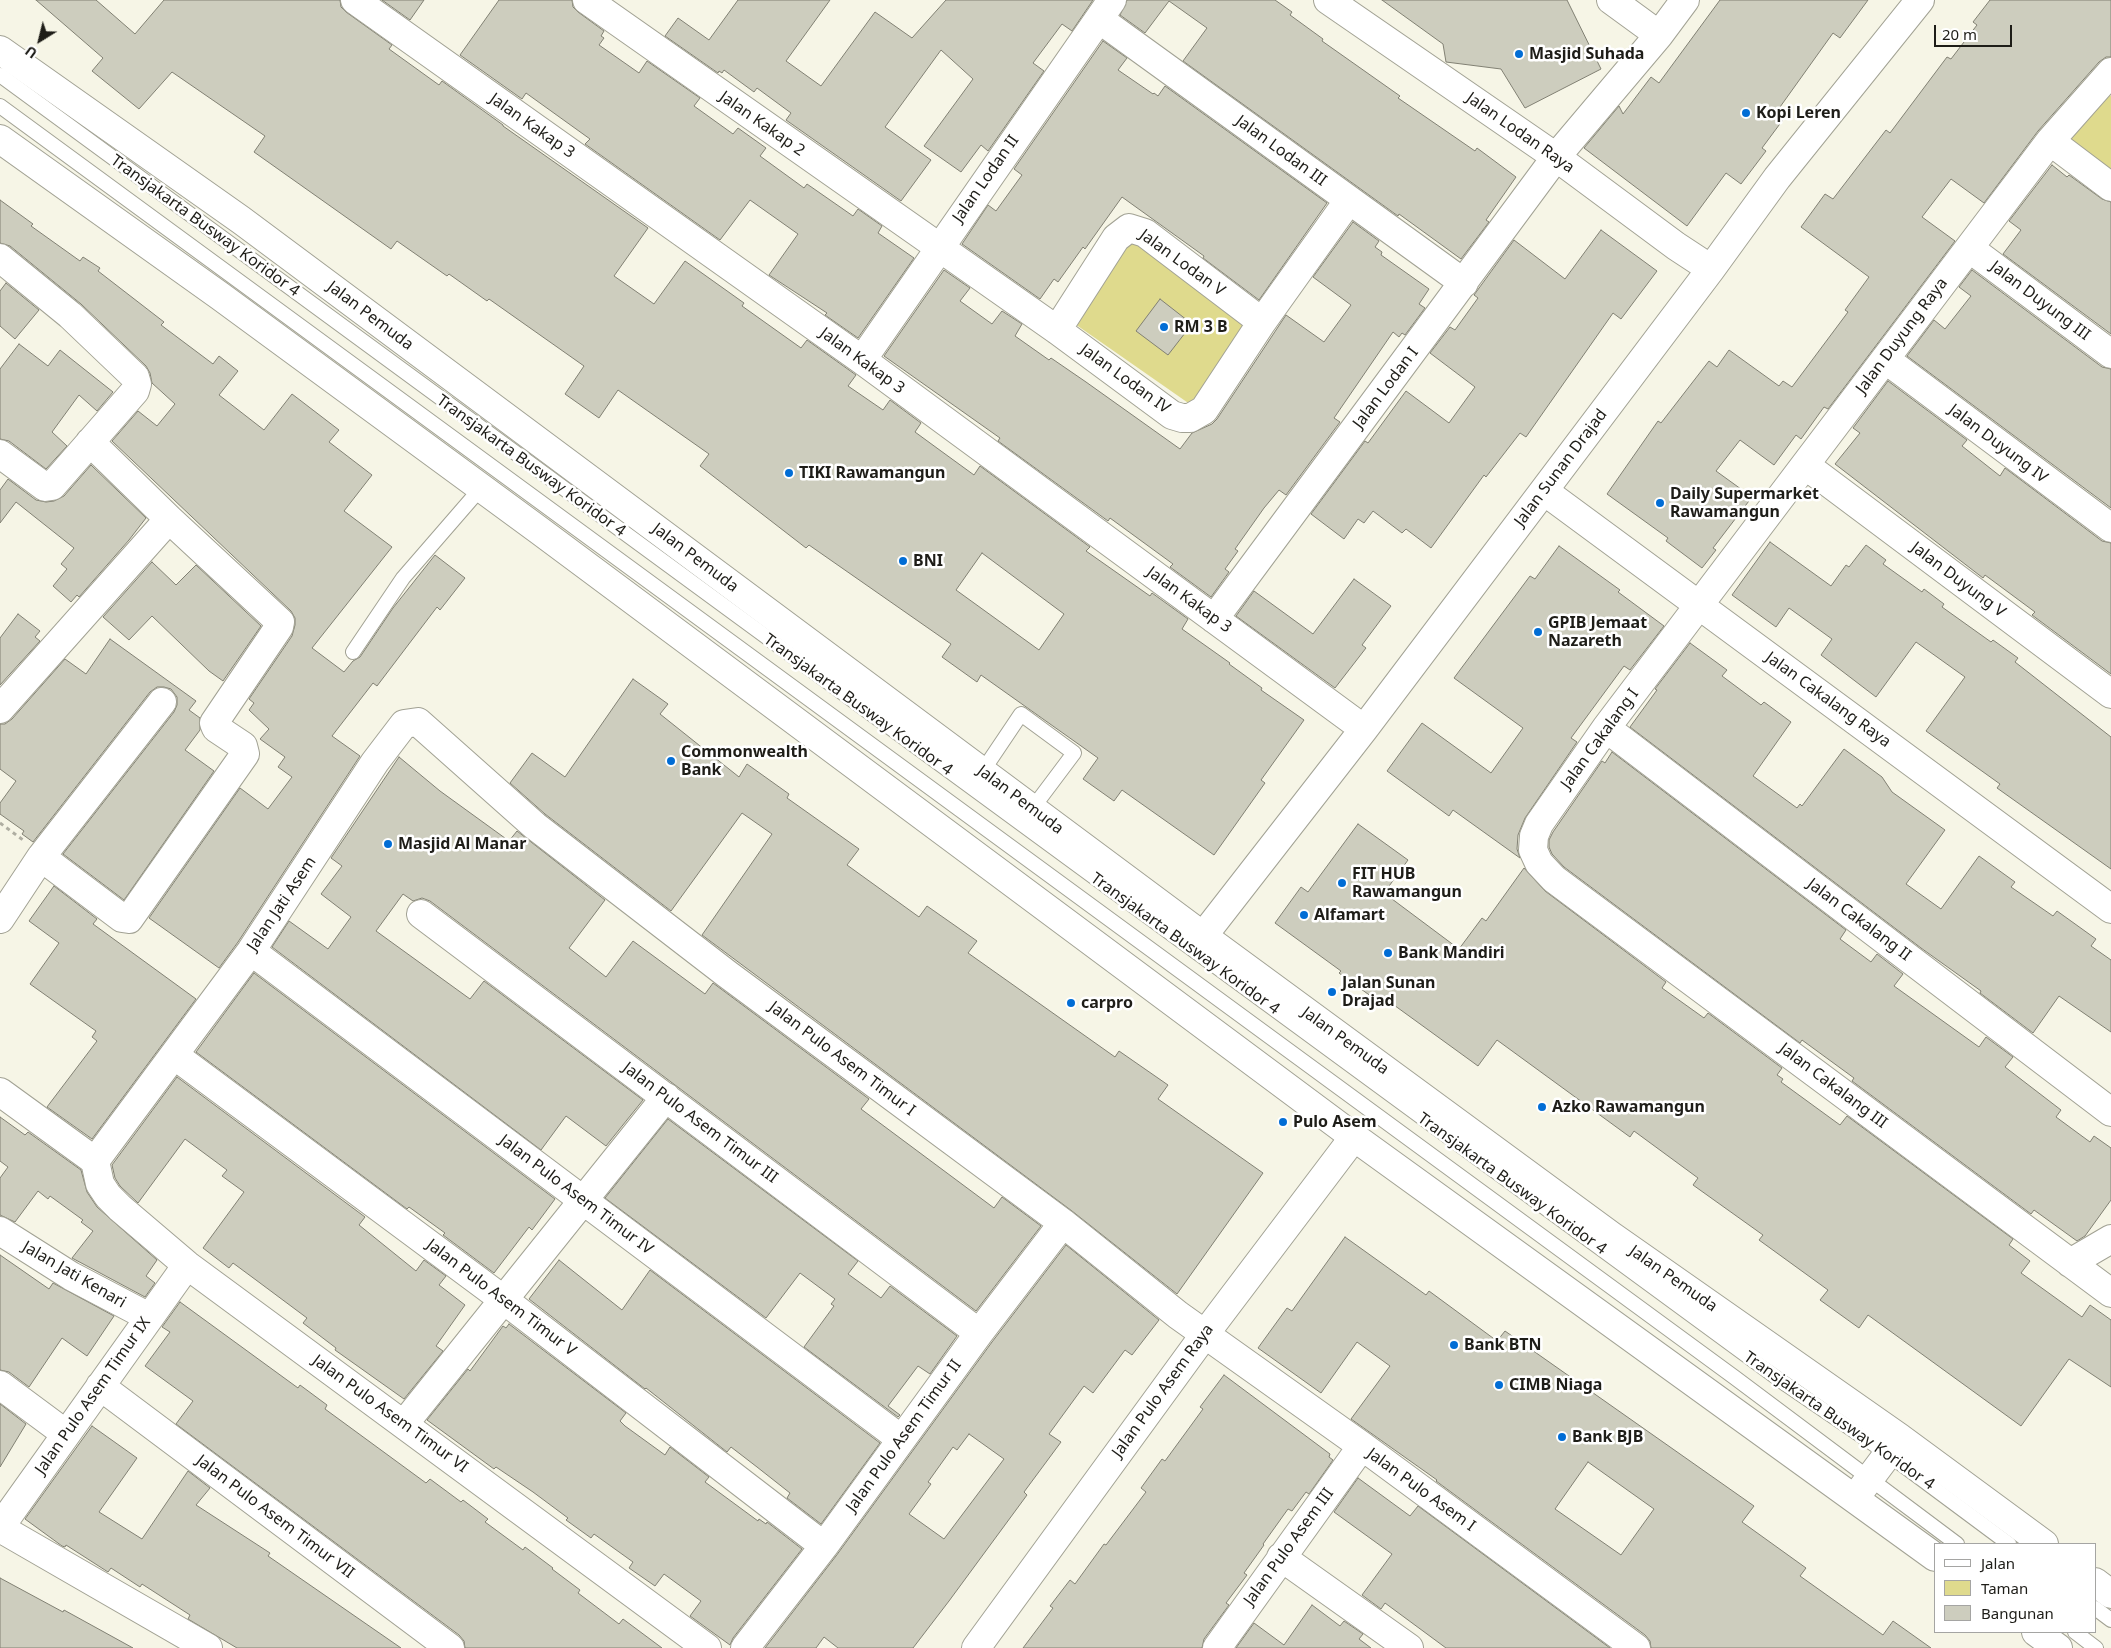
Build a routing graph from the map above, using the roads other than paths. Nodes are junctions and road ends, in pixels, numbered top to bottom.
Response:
1 (355, 0) edge
2 (587, 0) edge
3 (1328, 0) edge
4 (1611, 0) edge
5 (1685, 0) edge
6 (1920, 0) edge
7 (1106, 10) edge
8 (1658, 36) junction
9 (0, 50) edge
10 (2111, 72) edge
11 (0, 75) edge
12 (0, 106) edge
13 (0, 139) edge
14 (2050, 141) junction
15 (1556, 157) junction
16 (2111, 187) edge
17 (1349, 200) junction
18 (938, 248) junction
19 (1969, 248) junction
20 (0, 258) edge
21 (1711, 269) junction
22 (1464, 283) junction
23 (1262, 322) junction
24 (1056, 330) junction
25 (2111, 354) edge
26 (862, 360) junction
27 (1885, 360) junction
28 (90, 442) junction
29 (0, 454) edge
30 (1805, 465) junction
31 (481, 488) junction
32 (1544, 491) junction
33 (169, 519) junction
34 (2111, 528) edge
35 (1699, 605) junction
36 (1214, 619) junction
37 (353, 652) dead end
38 (2111, 694) edge
39 (162, 702) dead end
40 (0, 709) edge
41 (1606, 728) junction
42 (1364, 729) junction
43 (982, 772) junction
44 (482, 781) joint
45 (1032, 808) junction
46 (41, 857) junction
47 (1554, 879) joint
48 (2110, 907) edge
49 (421, 914) dead end
50 (0, 919) edge
51 (1203, 936) junction
52 (251, 951) junction
53 (174, 1055) junction
54 (0, 1092) edge
55 (666, 1097) junction
56 (2111, 1112) edge
57 (1354, 1137) junction
58 (95, 1161) junction
59 (583, 1200) junction
60 (1063, 1223) junction
61 (0, 1231) edge
62 (2111, 1239) edge
63 (2070, 1263) junction
64 (187, 1265) junction
65 (2111, 1293) edge
66 (504, 1300) junction
67 (149, 1317) junction
68 (979, 1333) junction
69 (1205, 1334) junction
70 (0, 1385) edge
71 (100, 1386) junction
72 (404, 1424) junction
73 (66, 1434) junction
74 (902, 1438) junction
75 (1362, 1446) junction
76 (1894, 1446) junction
77 (1862, 1488) junction
78 (0, 1527) edge
79 (1956, 1543) edge
80 (2008, 1543) edge
81 (2042, 1543) edge
82 (824, 1546) junction
83 (1934, 1556) edge
84 (1281, 1557) junction
85 (2096, 1583) edge
86 (2111, 1594) edge
87 (2096, 1609) edge
88 (2111, 1620) edge
89 (2037, 1633) edge
90 (2076, 1633) edge
91 (433, 1643) edge
92 (208, 1648) edge
93 (707, 1648) edge
94 (745, 1648) edge
95 (976, 1648) edge
96 (1217, 1648) edge
97 (1409, 1648) edge
98 (1636, 1648) edge
99 (2058, 1648) edge
100 (2096, 1648) edge

1 - 26 street, Jalan Kakap 3
2 - 18 street, Jalan Kakap 2
3 - 15 street, Jalan Lodan Raya
4 - 8 street
5 - 8 street, Jalan Lodan I
6 - 21 street, Jalan Sunan Drajad
7 - 17 street, Jalan Lodan III
7 - 18 street, Jalan Lodan II
8 - 15 street, Jalan Lodan I
9 - 43 street, Jalan Pemuda
10 - 14 street, Jalan Duyung Raya
11 - 76 lane, Transjakarta Busway Koridor 4
12 - 77 lane, Transjakarta Busway Koridor 4
13 - 31 street
14 - 16 street
14 - 19 street, Jalan Duyung Raya
15 - 21 street, Jalan Lodan Raya
15 - 22 street, Jalan Lodan I
17 - 22 street, Jalan Lodan III
17 - 23 street, Jalan Lodan IV
18 - 24 street, Jalan Lodan IV
18 - 26 street, Jalan Lodan II
19 - 25 street, Jalan Duyung III
19 - 27 street, Jalan Duyung Raya
20 - 28 street
21 - 32 street, Jalan Sunan Drajad
22 - 36 street, Jalan Lodan I
23 - 24 street, Jalan Lodan IV
23 - 24 street, Jalan Lodan V
26 - 36 street, Jalan Kakap 3
27 - 30 street, Jalan Duyung Raya
27 - 34 street, Jalan Duyung IV
28 - 29 street
28 - 33 street
30 - 35 street, Jalan Duyung Raya
30 - 38 street, Jalan Duyung V
31 - 37 lane
31 - 57 street
32 - 35 street, Jalan Cakalang Raya
32 - 42 street, Jalan Sunan Drajad
33 - 40 street
33 - 46 street
35 - 41 street, Jalan Cakalang I
35 - 48 street, Jalan Cakalang Raya
36 - 42 street, Jalan Kakap 3
39 - 46 street
41 - 47 street, Jalan Cakalang I
41 - 56 street, Jalan Cakalang II
42 - 51 street, Jalan Sunan Drajad
43 - 45 street, Jalan Pemuda
43 - 45 lane
44 - 52 street, Jalan Jati Asem
44 - 60 street, Jalan Pulo Asem Timur I
45 - 51 street, Jalan Pemuda
46 - 50 street
47 - 63 street, Jalan Cakalang III
49 - 55 street, Jalan Pulo Asem Timur III
51 - 76 street, Jalan Pemuda
52 - 53 street, Jalan Jati Asem
52 - 59 street, Jalan Pulo Asem Timur IV
53 - 58 street, Jalan Jati Asem
53 - 66 street, Jalan Pulo Asem Timur V
54 - 58 street
55 - 59 street
55 - 68 street, Jalan Pulo Asem Timur III
57 - 69 street, Jalan Pulo Asem Raya
57 - 77 street
58 - 64 street, Jalan Pulo Asem Timur VI
59 - 66 street
59 - 74 street, Jalan Pulo Asem Timur IV
60 - 68 street, Jalan Pulo Asem Timur II
60 - 69 street, Jalan Pulo Asem Timur I
61 - 67 street, Jalan Jati Kenari
62 - 63 street
63 - 65 street, Jalan Cakalang III
64 - 67 street, Jalan Pulo Asem Timur IX
64 - 72 street, Jalan Pulo Asem Timur VI
66 - 72 street
66 - 82 street, Jalan Pulo Asem Timur V
67 - 71 street, Jalan Pulo Asem Timur IX
68 - 74 street, Jalan Pulo Asem Timur II
69 - 75 street, Jalan Pulo Asem I
69 - 95 street, Jalan Pulo Asem Raya
70 - 73 street
71 - 73 street, Jalan Pulo Asem Timur IX
71 - 91 street, Jalan Pulo Asem Timur VII
72 - 93 street, Jalan Pulo Asem Timur VI
73 - 78 street, Jalan Pulo Asem Timur IX
74 - 82 street, Jalan Pulo Asem Timur II
75 - 84 street, Jalan Pulo Asem III
75 - 98 street, Jalan Pulo Asem I
76 - 77 street
76 - 80 lane, Transjakarta Busway Koridor 4
76 - 81 street, Jalan Pemuda
77 - 79 lane, Transjakarta Busway Koridor 4
77 - 83 street
78 - 92 street
82 - 94 street, Jalan Pulo Asem Timur II
84 - 96 street, Jalan Pulo Asem III
84 - 97 street
85 - 86 street
87 - 88 lane
89 - 99 street
90 - 100 lane

